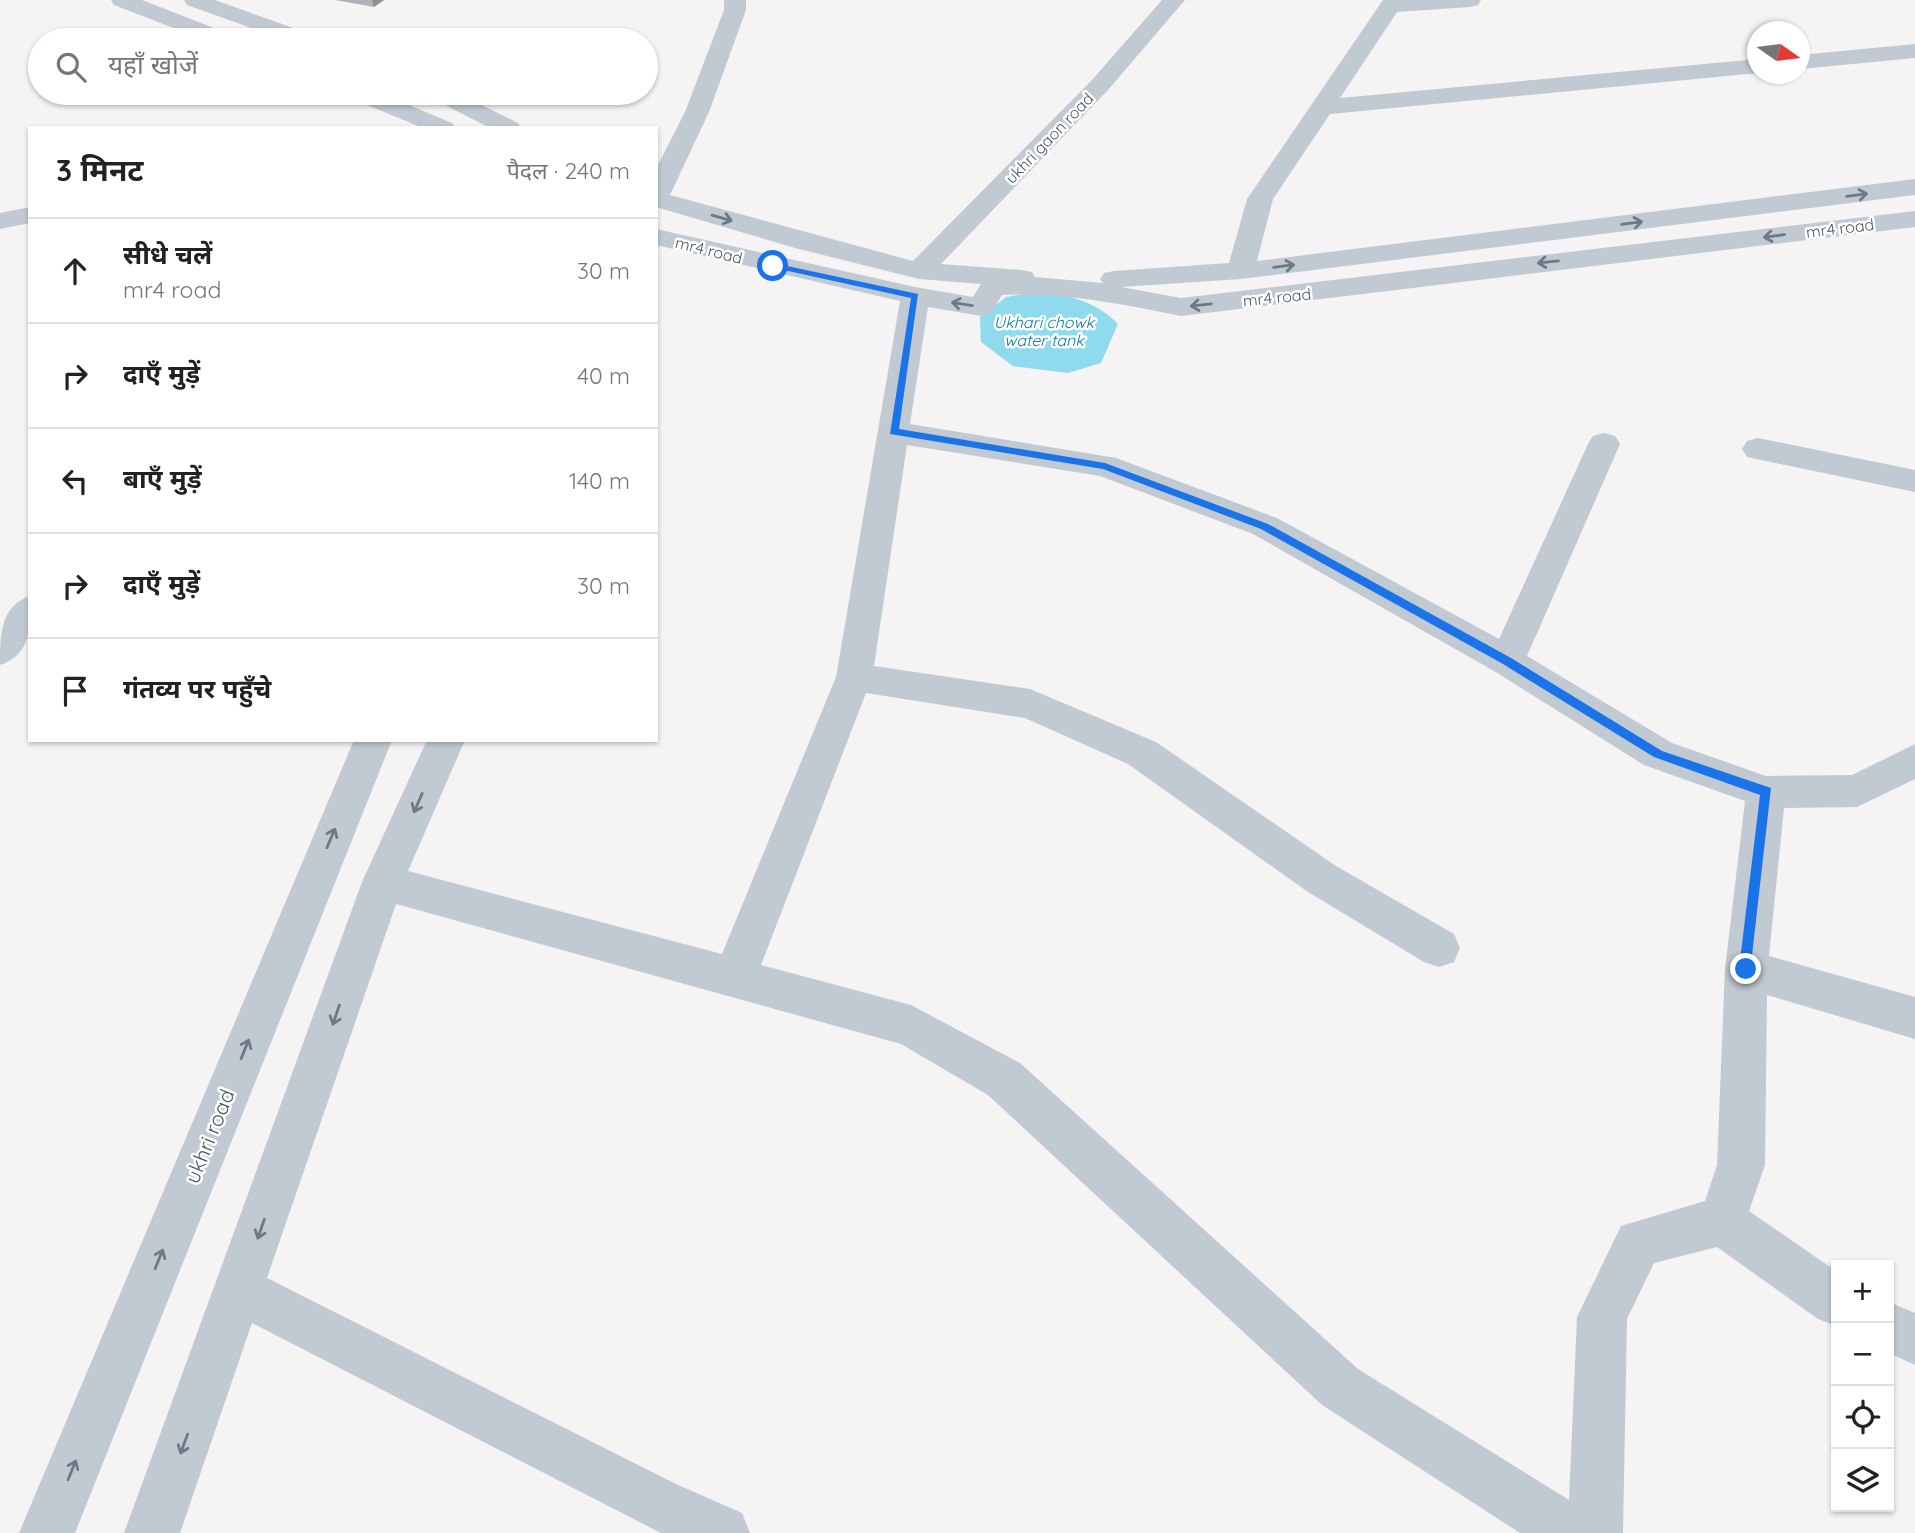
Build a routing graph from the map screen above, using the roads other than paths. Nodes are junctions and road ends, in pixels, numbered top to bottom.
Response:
1 (122, 0) edge
2 (195, 0) edge
3 (256, 0) edge
4 (735, 0) edge
5 (1174, 0) edge
6 (1470, 0) edge
7 (1392, 3) edge
8 (234, 14) junction
9 (193, 28) edge
10 (272, 28) edge
11 (1915, 51) edge
12 (1810, 61) edge
13 (1747, 67) edge
14 (392, 105) edge
15 (463, 105) edge
16 (398, 107) junction
17 (1323, 107) junction
18 (378, 126) edge
19 (439, 126) edge
20 (505, 126) edge
21 (1915, 187) edge
22 (658, 193) edge
23 (658, 198) edge
24 (28, 215) edge
25 (1915, 219) edge
26 (0, 221) edge
27 (658, 237) edge
28 (1241, 271) junction
29 (917, 283) junction
30 (894, 432) junction
31 (1604, 444) dead end
32 (1758, 449) dead end
33 (1915, 481) edge
34 (28, 611) edge
35 (0, 652) edge
36 (1507, 661) junction
37 (854, 677) junction
38 (372, 742) edge
39 (445, 742) edge
40 (1915, 760) edge
41 (1766, 792) junction
42 (383, 882) junction
43 (1439, 948) dead end
44 (1746, 969) junction
45 (734, 978) junction
46 (1915, 1018) edge
47 (1722, 1221) junction
48 (239, 1290) junction
49 (1831, 1297) edge
50 (1894, 1329) edge
51 (1915, 1339) edge
52 (47, 1533) edge
53 (152, 1533) edge
54 (722, 1533) edge
55 (1570, 1533) edge
56 (1595, 1533) edge

1 - 9 street
2 - 8 street
3 - 8 street
4 - 22 street
5 - 29 street, ukhri gaon road
6 - 7 street
7 - 17 street
8 - 10 street
11 - 12 street
13 - 17 street
14 - 16 street
15 - 20 street
16 - 18 street
16 - 19 street
17 - 28 street
28 -> 21 street, mr4 road
23 -> 29 street, mr4 road
24 - 26 street
25 -> 29 street, mr4 road
27 - 29 street, mr4 road
28 - 29 street, mr4 road
29 - 30 street
30 - 36 street
30 - 37 street
31 - 36 street
32 - 33 street
34 - 35 street
36 - 41 street
37 - 43 street
37 - 45 street
52 -> 38 street, ukhri road
39 -> 42 street
40 - 41 street
41 - 44 street
42 - 45 street
42 -> 48 street
44 - 46 street
44 - 47 street
45 - 55 street
47 - 49 street
47 - 56 street
48 -> 53 street
48 - 54 street
50 - 51 street

